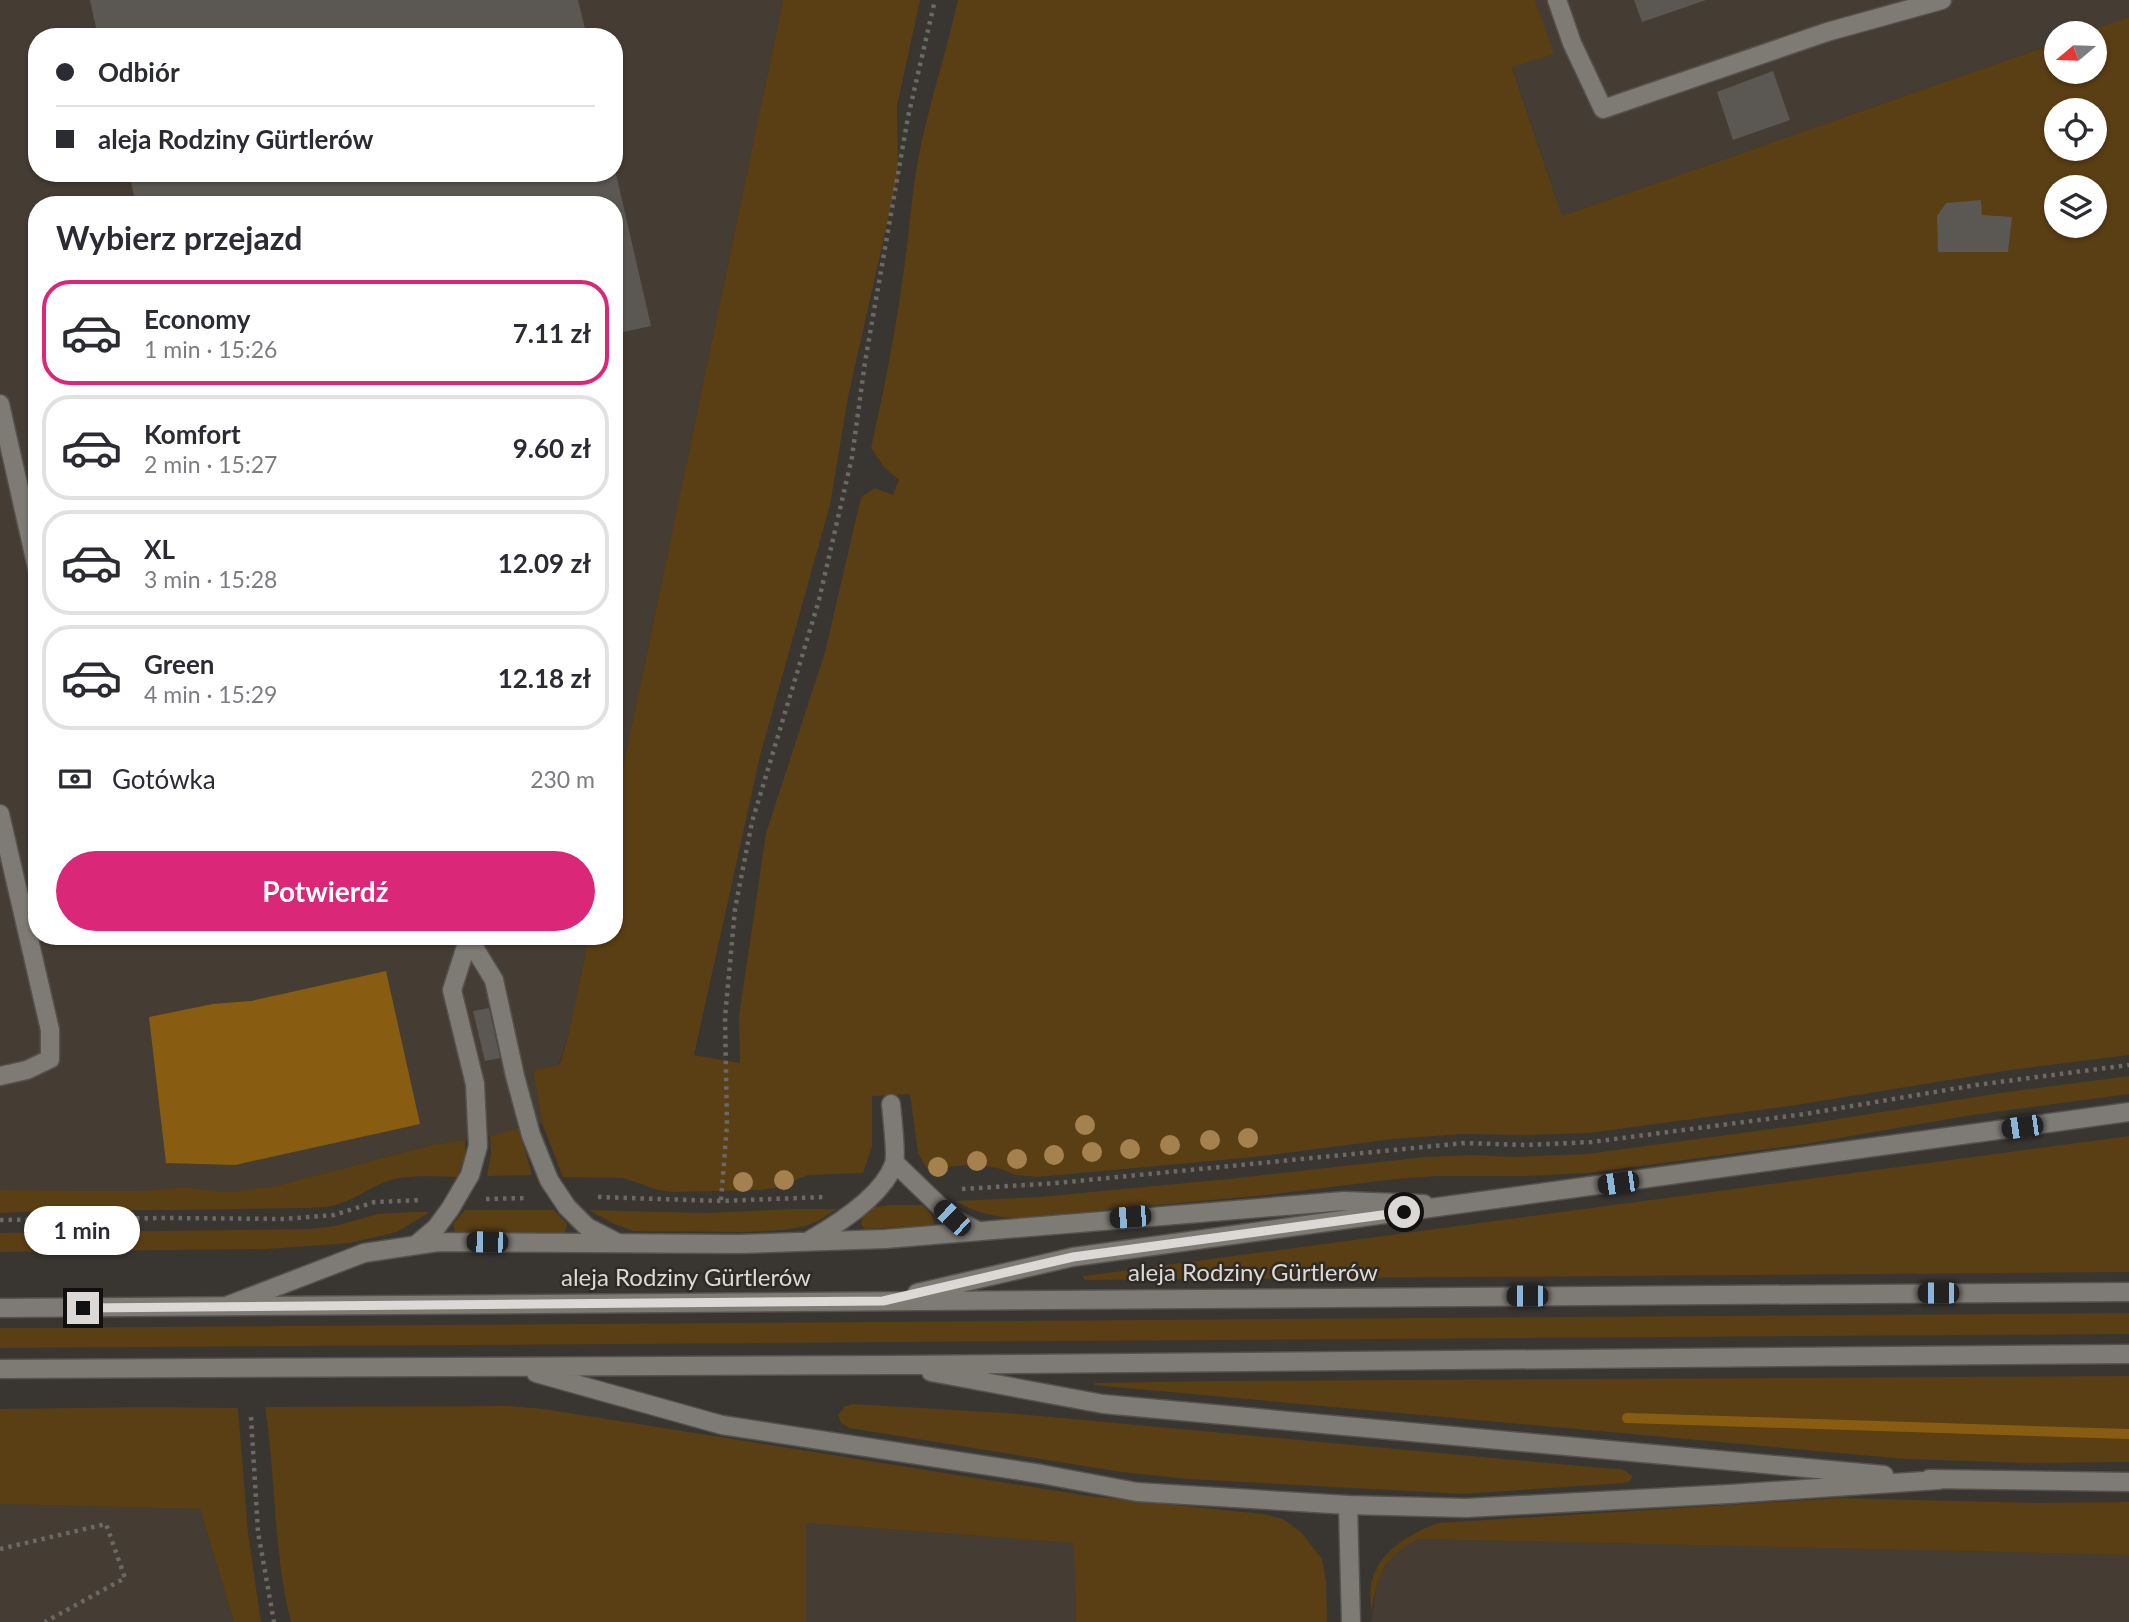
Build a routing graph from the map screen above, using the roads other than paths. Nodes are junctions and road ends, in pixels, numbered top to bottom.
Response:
1 (1557, 0) edge
2 (1942, 0) edge
3 (0, 404) edge
4 (28, 528) edge
5 (0, 814) edge
6 (28, 935) edge
7 (30, 945) edge
8 (465, 945) edge
9 (472, 945) edge
10 (0, 1076) edge
11 (891, 1104) dead end
12 (2129, 1112) edge
13 (895, 1163) junction
14 (1456, 1205) junction
15 (979, 1231) junction
16 (808, 1241) junction
17 (621, 1244) junction
18 (415, 1245) junction
19 (2129, 1292) edge
20 (883, 1301) junction
21 (223, 1307) junction
22 (0, 1308) edge
23 (2129, 1354) edge
24 (893, 1365) junction
25 (514, 1367) junction
26 (0, 1369) edge
27 (1939, 1480) junction
28 (2129, 1482) edge
29 (1348, 1505) junction
30 (1351, 1622) edge

1 - 2 main road
3 - 4 main road
5 - 6 main road
7 - 10 main road
8 - 18 main road
9 - 17 main road
11 - 13 main road
12 - 14 main road
13 - 15 main road
13 - 16 main road
14 - 15 main road
14 - 20 main road
15 - 16 main road
16 - 17 main road
17 - 18 main road
18 - 21 main road
19 - 20 main road, aleja Rodziny Gürtlerów
20 - 21 main road, aleja Rodziny Gürtlerów
21 - 22 main road, aleja Rodziny Gürtlerów
23 - 24 main road
24 - 25 main road
24 - 27 main road
25 - 26 main road
25 - 29 main road
27 - 28 main road
27 - 29 main road
29 - 30 main road

